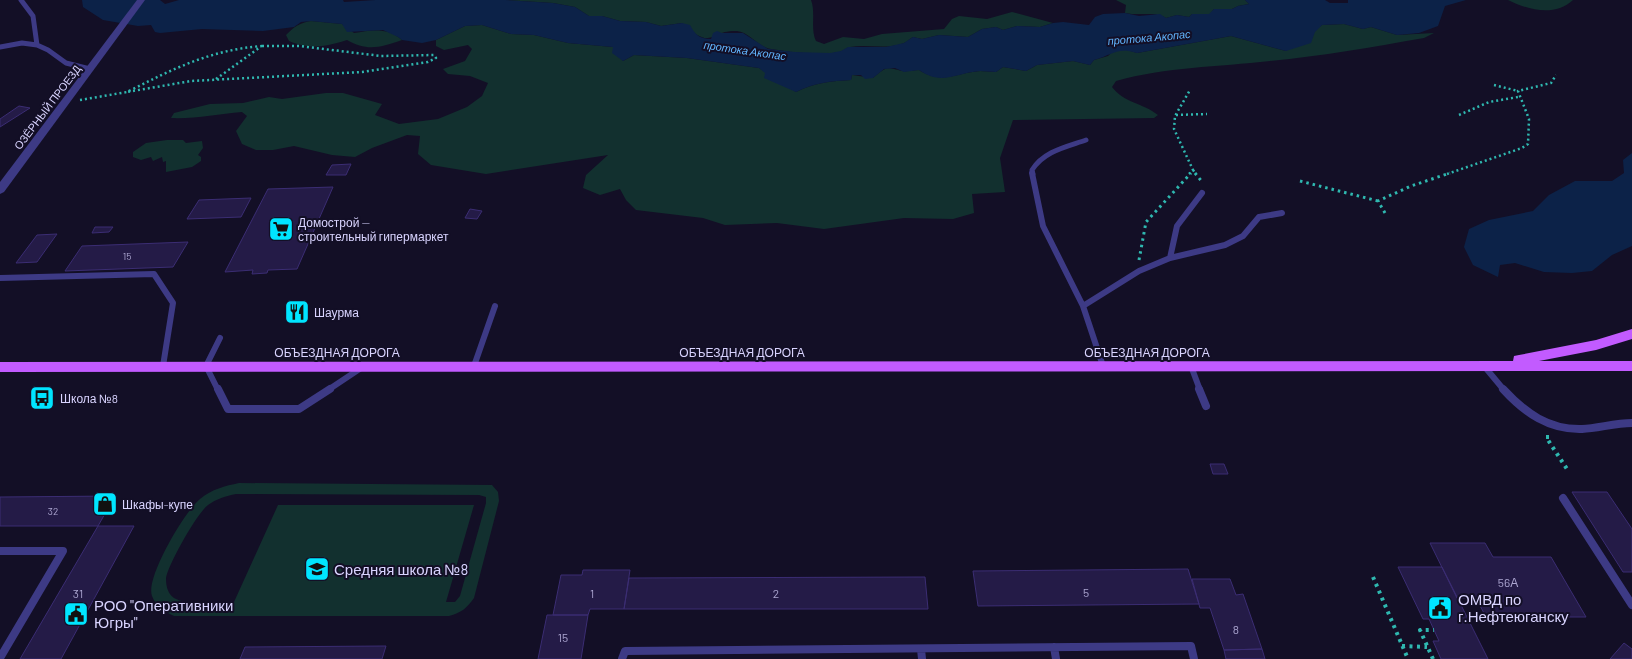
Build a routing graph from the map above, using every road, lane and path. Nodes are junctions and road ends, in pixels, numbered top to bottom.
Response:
1 (21, 0) edge
2 (141, 0) edge
3 (37, 45) junction
4 (0, 47) edge
5 (260, 48) junction
6 (90, 69) junction
7 (1556, 75) dead end
8 (215, 80) junction
9 (1494, 85) dead end
10 (1190, 90) dead end
11 (1518, 91) junction
12 (127, 92) junction
13 (1518, 97) junction
14 (65, 103) junction
15 (1207, 114) dead end
16 (1459, 115) dead end
17 (1175, 116) junction
18 (1086, 140) dead end
19 (1300, 181) dead end
20 (0, 190) edge
21 (1202, 193) dead end
22 (1378, 201) junction
23 (1282, 213) dead end
24 (1384, 213) dead end
25 (1170, 258) junction
26 (1139, 271) junction
27 (0, 278) edge
28 (495, 306) dead end
29 (1084, 306) junction
30 (1632, 334) edge
31 (220, 338) dead end
32 (163, 366) junction
33 (206, 366) junction
34 (364, 366) junction
35 (474, 366) junction
36 (1103, 366) junction
37 (1191, 366) junction
38 (1484, 366) junction
39 (1632, 366) edge
40 (0, 367) edge
41 (1206, 406) dead end
42 (1632, 423) edge
43 (1554, 437) dead end
44 (1569, 472) dead end
45 (1563, 498) dead end
46 (0, 552) edge
47 (1373, 577) dead end
48 (1632, 605) edge
49 (1434, 630) dead end
50 (1402, 646) junction
51 (1054, 647) junction
52 (1427, 647) junction
53 (921, 654) edge
54 (0, 658) edge
55 (622, 659) edge
56 (1056, 659) edge
57 (1194, 659) edge
58 (1408, 659) edge
59 (1433, 659) edge

1 - 3 lane
2 - 6 street, ОЗЁРНЫЙ ПРОЕЗД
3 - 4 lane
3 - 6 lane
5 - 8 path
5 - 8 path
5 - 12 path
6 - 14 street, ОЗЁРНЫЙ ПРОЕЗД
7 - 11 path
8 - 12 path
9 - 11 path
10 - 17 path
11 - 13 path
12 - 14 path
13 - 16 path
13 - 22 path
14 - 20 street, ОЗЁРНЫЙ ПРОЕЗД
15 - 17 path
17 - 26 path
18 - 29 lane
19 - 22 path
21 - 25 lane
22 - 24 path
23 - 25 lane
25 - 26 lane
26 - 29 lane
27 - 32 lane
28 - 35 lane
29 - 36 lane
30 - 38 main road
31 - 33 lane
32 - 33 main road, ОБЪЕЗДНАЯ ДОРОГА
32 - 40 main road, ОБЪЕЗДНАЯ ДОРОГА
33 - 34 main road, ОБЪЕЗДНАЯ ДОРОГА
33 - 34 lane
34 - 35 main road, ОБЪЕЗДНАЯ ДОРОГА
35 - 36 main road, ОБЪЕЗДНАЯ ДОРОГА
36 - 37 main road, ОБЪЕЗДНАЯ ДОРОГА
37 - 38 main road, ОБЪЕЗДНАЯ ДОРОГА
37 - 41 lane
38 - 39 main road
38 - 42 lane
43 - 44 path
45 - 48 lane
46 - 54 lane
47 - 50 path
49 - 52 path
50 - 52 path
50 - 58 path
51 - 53 lane
51 - 56 lane
51 - 57 lane
52 - 59 path
53 - 55 lane

